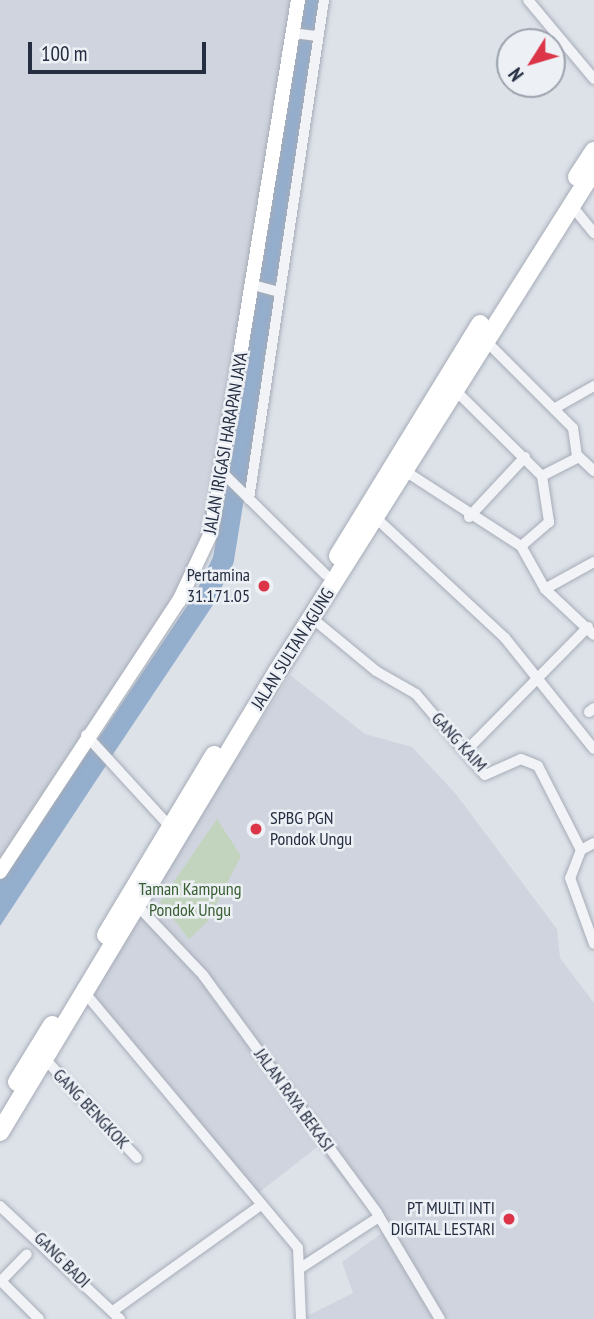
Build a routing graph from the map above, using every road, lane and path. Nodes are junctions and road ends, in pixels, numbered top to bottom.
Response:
1 (298, 0) edge
2 (324, 0) edge
3 (528, 0) edge
4 (295, 34) junction
5 (315, 36) junction
6 (594, 79) edge
7 (594, 151) edge
8 (594, 170) edge
9 (572, 205) junction
10 (594, 233) edge
11 (268, 289) junction
12 (484, 339) junction
13 (594, 386) edge
14 (455, 390) junction
15 (557, 407) junction
16 (578, 456) junction
17 (525, 457) junction
18 (407, 459) junction
19 (594, 471) edge
20 (226, 475) junction
21 (542, 476) junction
22 (249, 499) junction
23 (469, 517) junction
24 (376, 518) junction
25 (521, 546) junction
26 (594, 562) edge
27 (326, 575) junction
28 (545, 589) junction
29 (308, 614) junction
30 (592, 631) edge
31 (541, 681) junction
32 (86, 735) junction
33 (594, 749) edge
34 (466, 751) junction
35 (175, 831) junction
36 (594, 843) edge
37 (581, 850) junction
38 (0, 872) edge
39 (133, 901) junction
40 (594, 944) edge
41 (85, 993) junction
42 (45, 1059) junction
43 (0, 1108) edge
44 (0, 1132) edge
45 (137, 1158) dead end
46 (261, 1205) junction
47 (0, 1206) edge
48 (379, 1217) junction
49 (27, 1254) dead end
50 (302, 1267) junction
51 (1, 1281) edge
52 (117, 1315) edge
53 (39, 1319) edge
54 (301, 1319) edge
55 (440, 1319) edge

1 - 4 street, JALAN IRIGASI HARAPAN JAYA
2 - 5 street
3 - 6 street
4 - 5 street
4 - 11 street, JALAN IRIGASI HARAPAN JAYA
5 - 11 street
7 - 18 highway, JALAN SULTAN AGUNG
8 - 9 highway, JALAN SULTAN AGUNG
9 - 10 street
9 - 12 highway, JALAN SULTAN AGUNG
11 - 20 street, JALAN IRIGASI HARAPAN JAYA
11 - 22 street
12 - 14 highway, JALAN SULTAN AGUNG
12 - 15 street
13 - 15 street
14 - 17 street
14 - 18 highway, JALAN SULTAN AGUNG
15 - 16 street
16 - 19 street
16 - 21 street
17 - 21 street
17 - 23 street
18 - 23 street
18 - 24 highway, JALAN SULTAN AGUNG
18 - 27 highway, JALAN SULTAN AGUNG
20 - 22 street
20 - 32 street, JALAN IRIGASI HARAPAN JAYA
21 - 25 street
22 - 27 street
23 - 25 street
24 - 29 highway, JALAN SULTAN AGUNG
24 - 31 street
25 - 28 street
26 - 28 street
27 - 29 highway, JALAN SULTAN AGUNG
28 - 30 street
29 - 34 street, GANG KAIM
29 - 35 highway, JALAN SULTAN AGUNG
30 - 31 street
31 - 33 street
31 - 34 street
32 - 35 street
32 - 38 street, JALAN IRIGASI HARAPAN JAYA
34 - 37 street, GANG KAIM
35 - 39 highway, JALAN SULTAN AGUNG
36 - 37 street
37 - 40 street
39 - 41 highway, JALAN SULTAN AGUNG
39 - 43 highway, JALAN SULTAN AGUNG
39 - 48 street, JALAN RAYA BEKASI
41 - 42 highway, JALAN SULTAN AGUNG
41 - 46 street
42 - 44 highway, JALAN SULTAN AGUNG
42 - 45 street, GANG BENGKOK
46 - 50 street
46 - 52 street
47 - 52 street, GANG BADI
48 - 50 street
48 - 55 street, JALAN RAYA BEKASI
49 - 51 street
50 - 54 street
51 - 53 street

